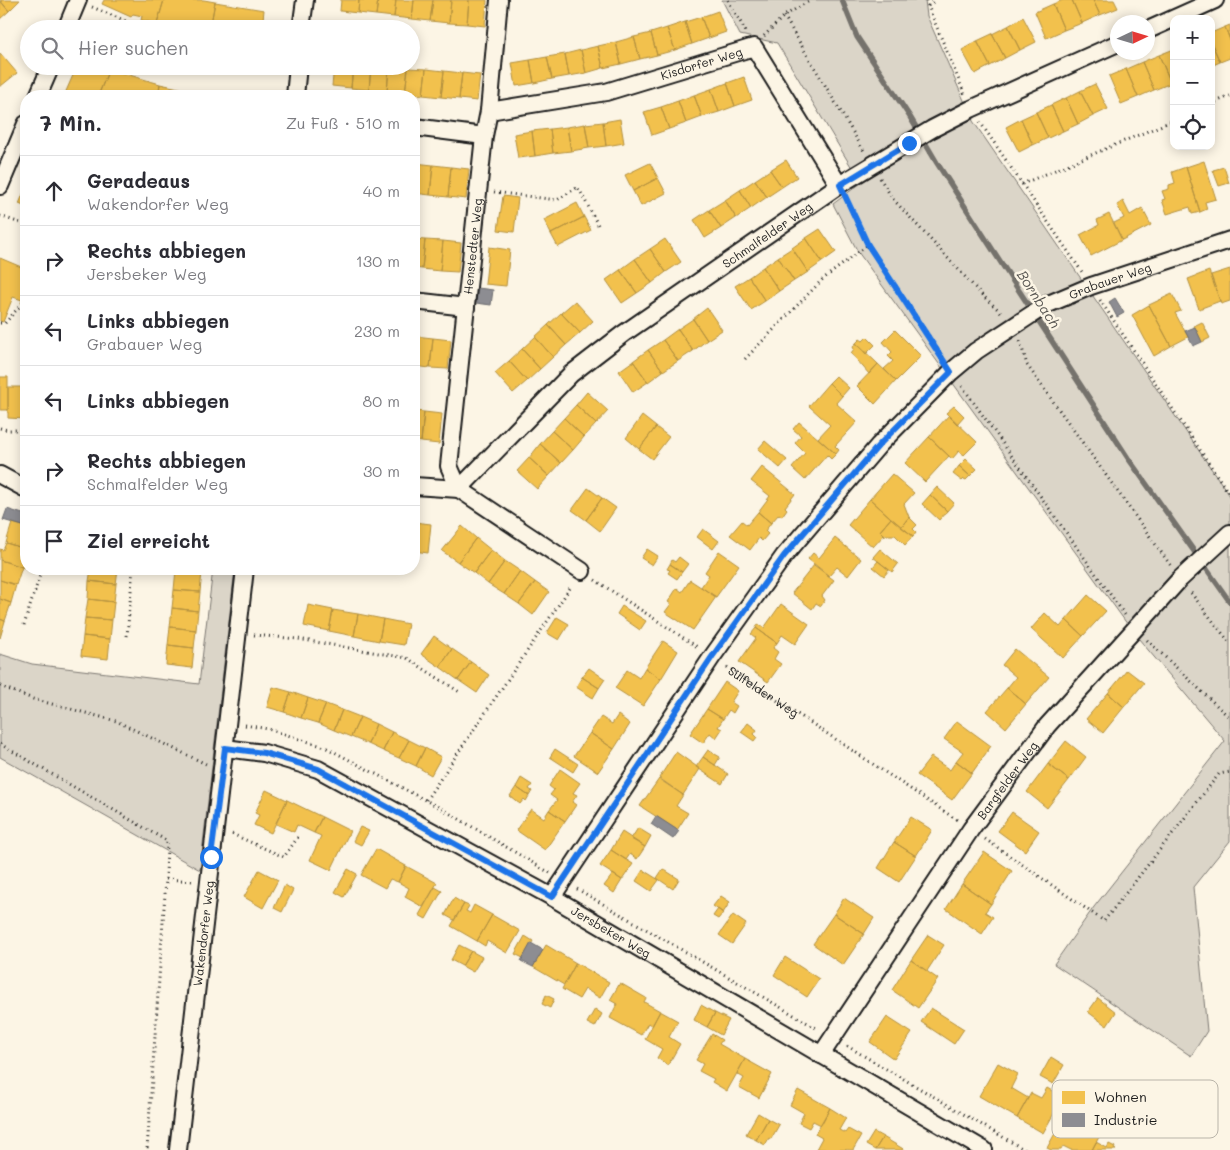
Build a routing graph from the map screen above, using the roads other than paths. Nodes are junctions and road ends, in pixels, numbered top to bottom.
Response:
1 (305, 0) edge
2 (499, 0) edge
3 (1215, 0) edge
4 (77, 1) edge
5 (70, 20) edge
6 (302, 20) edge
7 (1155, 27) edge
8 (1110, 48) edge
9 (47, 75) edge
10 (297, 75) edge
11 (41, 90) edge
12 (296, 90) edge
13 (489, 111) junction
14 (420, 127) edge
15 (484, 136) junction
16 (20, 138) edge
17 (840, 185) junction
18 (0, 186) edge
19 (1230, 240) edge
20 (420, 302) edge
21 (466, 307) junction
22 (0, 476) edge
23 (20, 486) edge
24 (420, 486) edge
25 (459, 489) junction
26 (1230, 533) edge
27 (582, 571) road end
28 (244, 575) edge
29 (225, 748) junction
30 (552, 897) junction
31 (821, 1055) junction
32 (178, 1150) edge
33 (984, 1150) edge

1 - 6 street
2 - 13 street, Henstedter Weg
3 - 7 street
4 - 5 street
8 - 17 street, Schmalfelder Weg
9 - 11 street
10 - 12 street
13 - 15 street, Henstedter Weg
13 - 17 street, Kisdorfer Weg
14 - 15 street
15 - 21 street, Henstedter Weg
16 - 18 street
17 - 25 street, Schmalfelder Weg
19 - 30 street, Grabauer Weg
20 - 21 street
21 - 25 street, Henstedter Weg
22 - 23 street
24 - 25 street
25 - 27 street
26 - 31 street, Bargfelder Weg
28 - 29 street, Wakendorfer Weg
29 - 30 street, Jersbeker Weg
29 - 32 street, Wakendorfer Weg
30 - 31 street, Jersbeker Weg
31 - 33 street, Jersbeker Weg

